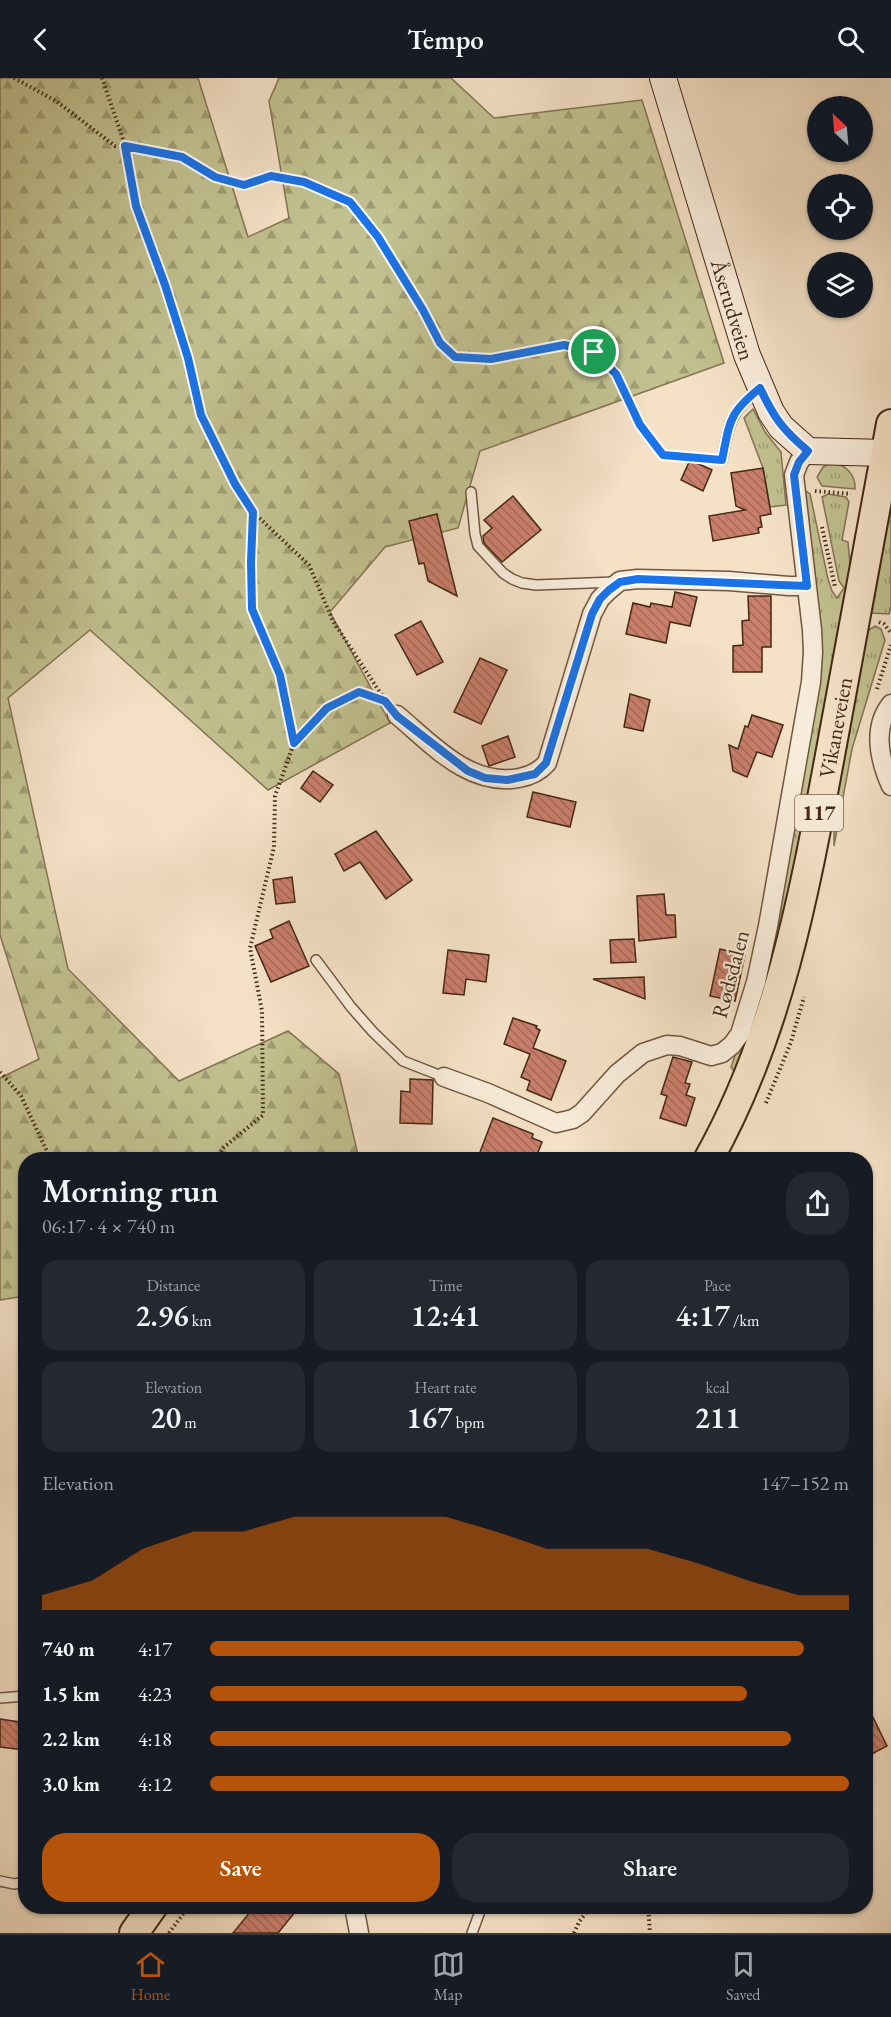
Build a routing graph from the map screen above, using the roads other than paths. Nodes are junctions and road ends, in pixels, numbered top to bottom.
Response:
1 (663, 78) edge
2 (760, 388) junction
3 (891, 424) edge
4 (808, 451) junction
5 (886, 453) junction
6 (722, 460) road end
7 (471, 492) dead end
8 (620, 582) junction
9 (807, 586) junction
10 (891, 704) edge
11 (397, 716) road end
12 (891, 786) edge
13 (316, 960) dead end
14 (444, 1077) joint
15 (712, 1152) edge
16 (18, 1697) edge
17 (0, 1698) edge
18 (0, 1881) edge
19 (18, 1883) edge
20 (147, 1914) edge
21 (355, 1914) edge
22 (479, 1914) edge
23 (134, 1933) edge
24 (359, 1933) edge
25 (472, 1933) edge

1 - 2 street, Åserudveien
2 - 4 street, Åserudveien
2 - 6 lane
3 - 5 main road, Vikaneveien / 117
4 - 5 street
4 - 9 street, Rødsdalen
5 - 15 main road, Vikaneveien / 117
7 - 8 lane
8 - 9 street
8 - 11 street
9 - 14 street, Rødsdalen
10 - 12 street
13 - 14 lane
16 - 17 lane
18 - 19 lane
20 - 23 main road
21 - 24 street
22 - 25 lane

